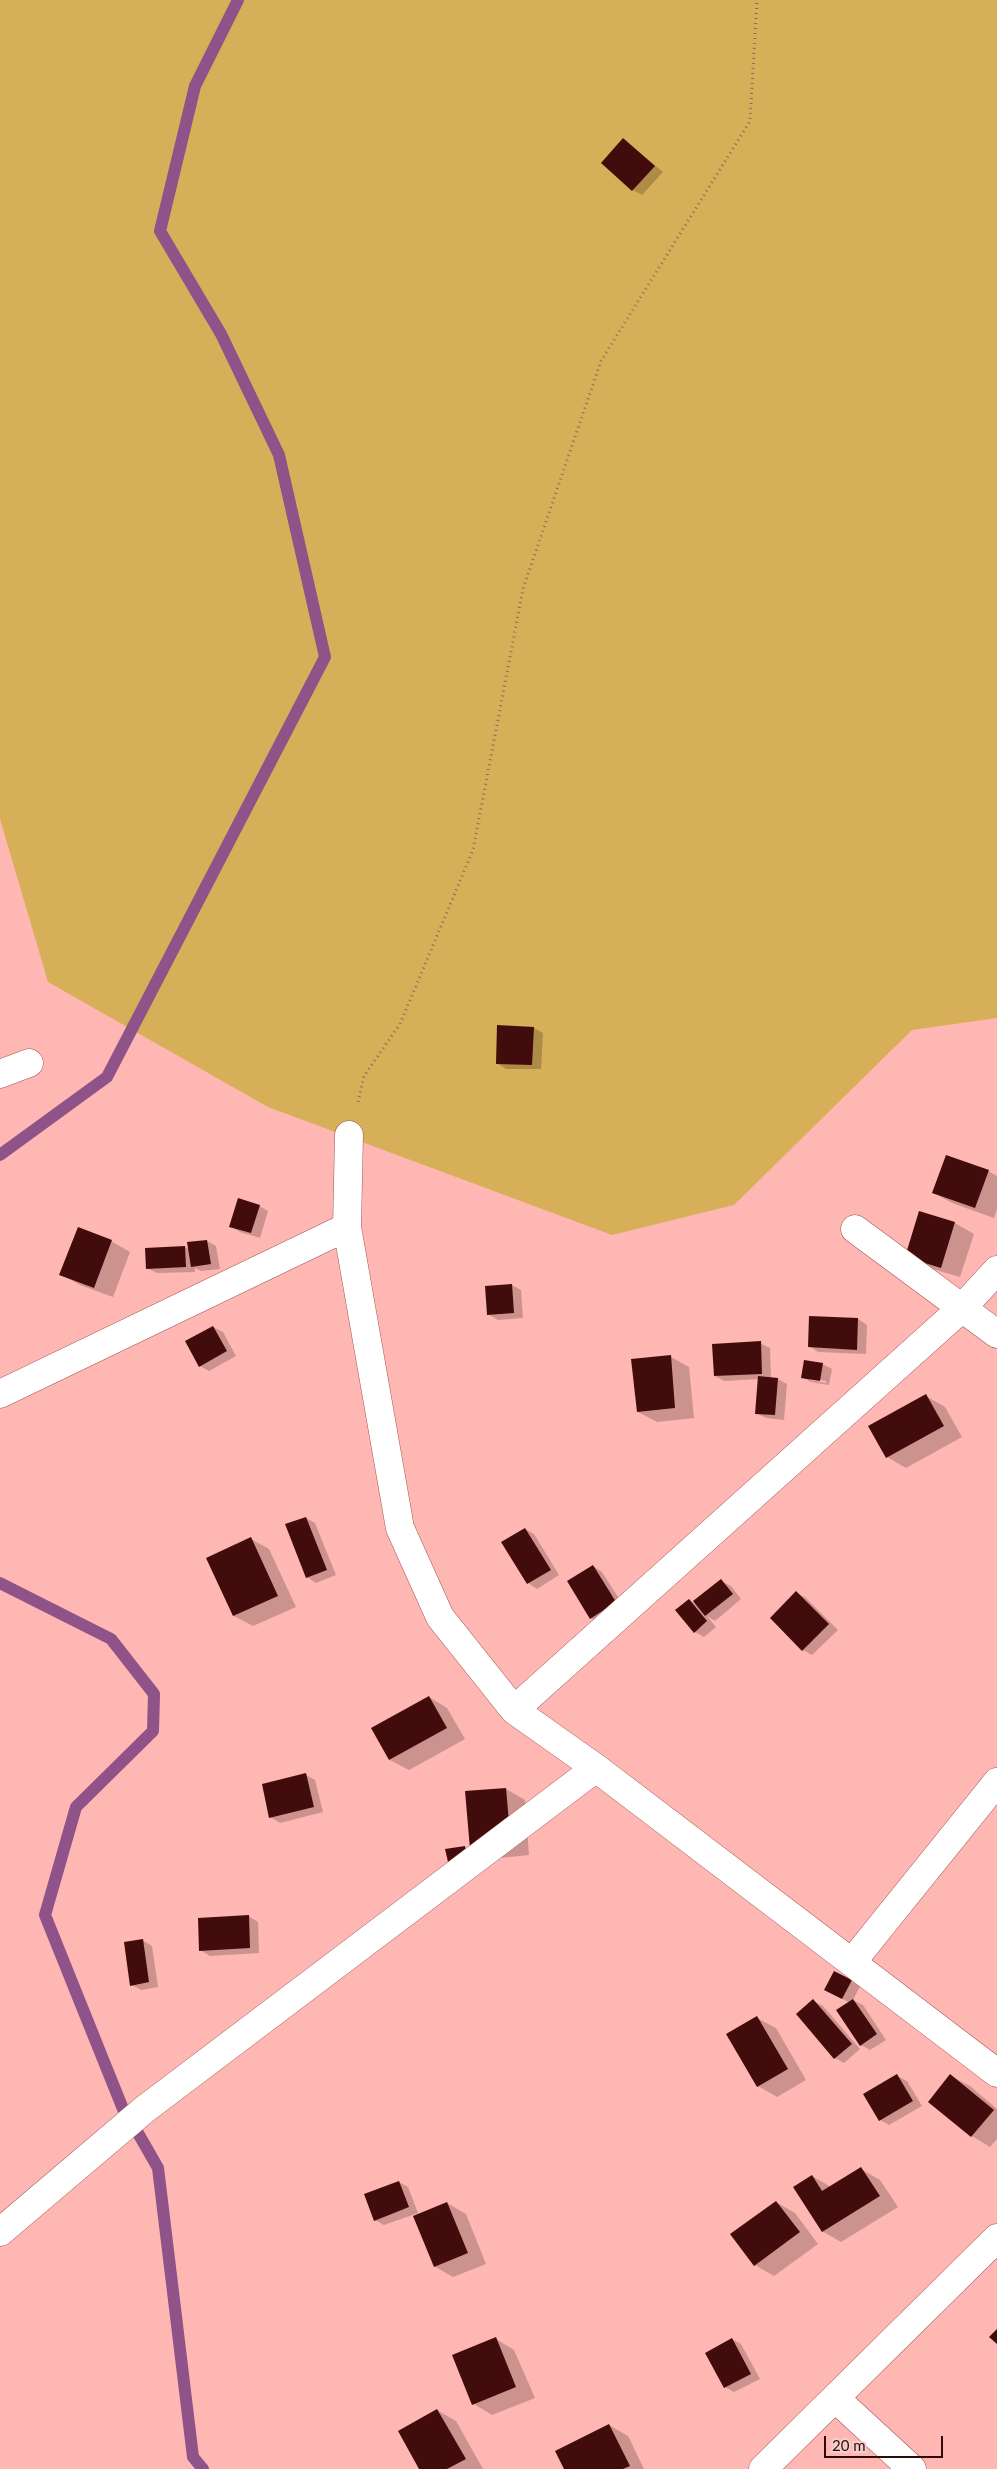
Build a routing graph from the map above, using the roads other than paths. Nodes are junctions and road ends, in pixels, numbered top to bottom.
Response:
1 (29, 1063) dead end
2 (0, 1074) edge
3 (349, 1135) road end
4 (347, 1227) junction
5 (855, 1229) dead end
6 (997, 1270) edge
7 (962, 1308) junction
8 (997, 1334) edge
9 (0, 1394) edge
10 (514, 1710) junction
11 (596, 1768) junction
12 (997, 1782) edge
13 (852, 1962) junction
14 (997, 2073) edge
15 (0, 2232) edge
16 (997, 2238) edge
17 (835, 2398) junction
18 (762, 2469) edge
19 (912, 2469) edge

1 - 2 street
3 - 4 street
4 - 9 street
4 - 10 street
5 - 7 street
6 - 7 street
7 - 8 street
7 - 10 street
10 - 11 street
11 - 13 street
11 - 15 street
12 - 13 street
13 - 14 street
16 - 17 street
17 - 18 street
17 - 19 street

